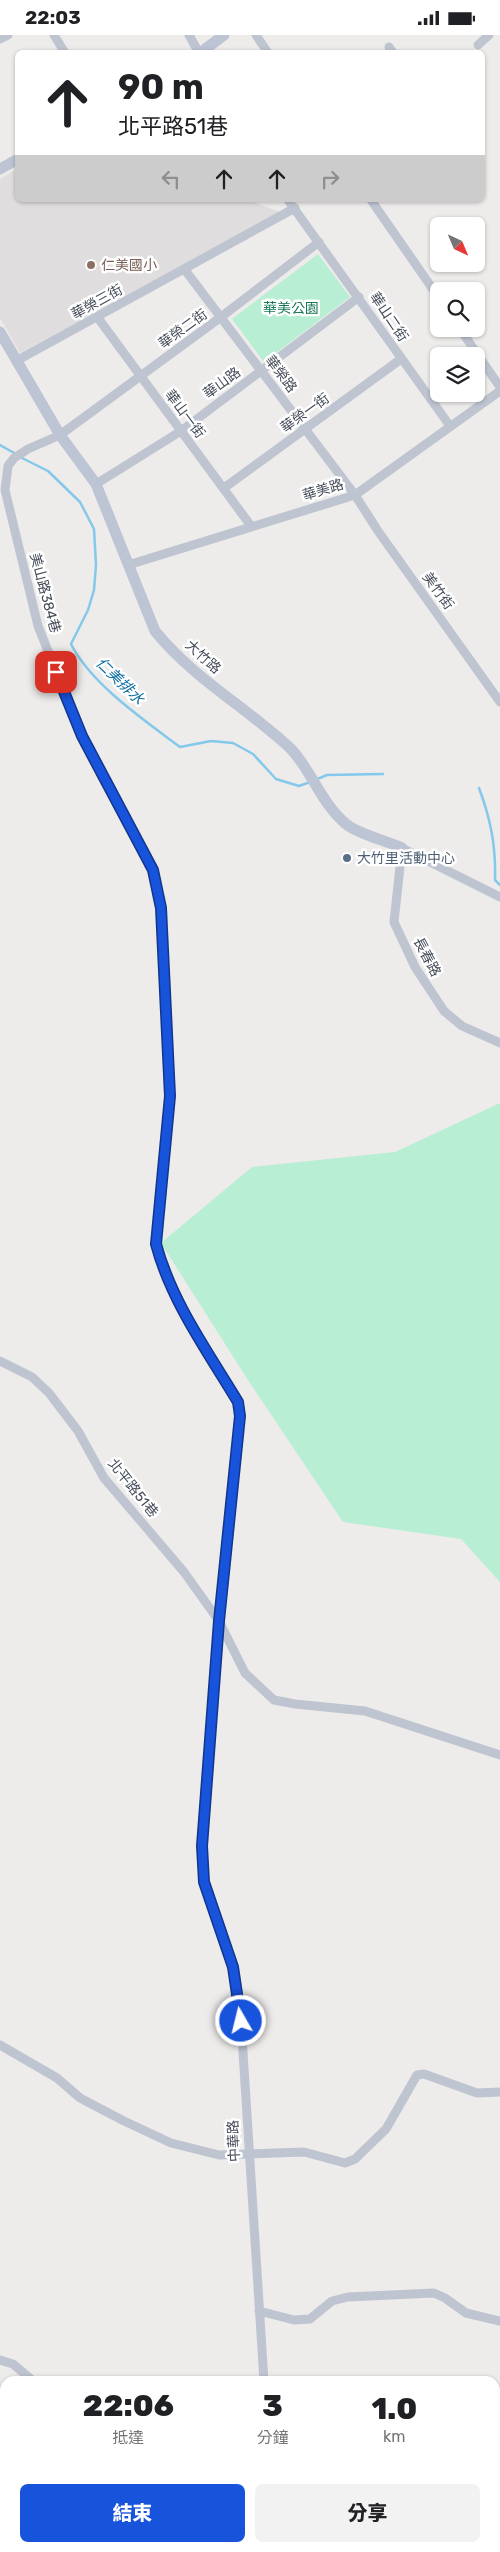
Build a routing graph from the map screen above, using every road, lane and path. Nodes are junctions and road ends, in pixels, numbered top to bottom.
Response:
1 (8, 35) edge
2 (54, 35) edge
3 (189, 35) edge
4 (224, 35) edge
5 (256, 35) edge
6 (489, 35) edge
7 (0, 39) edge
8 (478, 45) dead end
9 (63, 50) edge
10 (198, 50) edge
11 (204, 50) edge
12 (266, 50) edge
13 (15, 161) edge
14 (0, 169) edge
15 (290, 202) edge
16 (372, 202) edge
17 (295, 208) junction
18 (319, 242) junction
19 (185, 270) junction
20 (430, 285) edge
21 (359, 297) junction
22 (98, 317) junction
23 (221, 317) junction
24 (0, 331) edge
25 (466, 337) edge
26 (401, 359) junction
27 (16, 361) junction
28 (262, 371) junction
29 (141, 377) junction
30 (500, 387) edge
31 (500, 391) edge
32 (450, 427) junction
33 (306, 429) junction
34 (181, 431) junction
35 (60, 435) junction
36 (14, 458) joint
37 (96, 484) junction
38 (224, 488) junction
39 (355, 495) junction
40 (251, 526) junction
41 (128, 565) junction
42 (500, 701) edge
43 (402, 848) junction
44 (500, 897) edge
45 (500, 1043) edge
46 (0, 1361) edge
47 (219, 1621) junction
48 (500, 1755) edge
49 (0, 2045) edge
50 (500, 2092) edge
51 (248, 2155) junction
52 (259, 2311) junction
53 (500, 2321) edge
54 (0, 2360) edge
55 (27, 2376) edge
56 (264, 2376) edge

1 - 7 street
2 - 9 street
3 - 10 street
4 - 11 street
5 - 12 street
6 - 8 street
13 - 14 street
15 - 17 street, 華山二街
16 - 20 street
17 - 18 street, 華山二街
17 - 19 street, 華榮三街
18 - 21 street, 華山二街
18 - 23 street, 華榮二街
19 - 22 street, 華榮三街
19 - 23 street, 華榮路
21 - 26 street, 華山二街
21 - 28 street, 華山路
22 - 27 street, 華榮三街
22 - 29 street, 華山一街
23 - 28 street, 華榮路
23 - 29 street, 華榮二街
24 - 27 street, 大竹路
25 - 30 street
26 - 32 street, 華山二街
26 - 33 street, 華榮一街
27 - 35 street, 大竹路
28 - 33 street, 華榮路
28 - 34 street, 華山路
29 - 34 street, 華山一街
29 - 35 street, 華榮二街
31 - 32 street, 華美路
32 - 39 street, 華美路
33 - 38 street, 華榮一街
33 - 39 street, 華榮路
34 - 37 street, 華山路
34 - 38 street, 華山一街
35 - 36 street, 華榮二街
35 - 37 street, 大竹路
36 - 47 street, 美山路384巷
37 - 41 street, 大竹路
38 - 40 street, 華山一街
39 - 40 street, 華美路
39 - 42 street, 美竹街
40 - 41 street, 華美路
41 - 43 street, 大竹路
43 - 44 street, 大竹路
43 - 45 street, 長春路
46 - 47 street, 北平路51巷
47 - 48 street, 北平路51巷
47 - 51 street, 中華路
49 - 51 street
50 - 51 street
51 - 52 street, 中華路
52 - 53 street
52 - 56 street, 中華路
54 - 55 street

